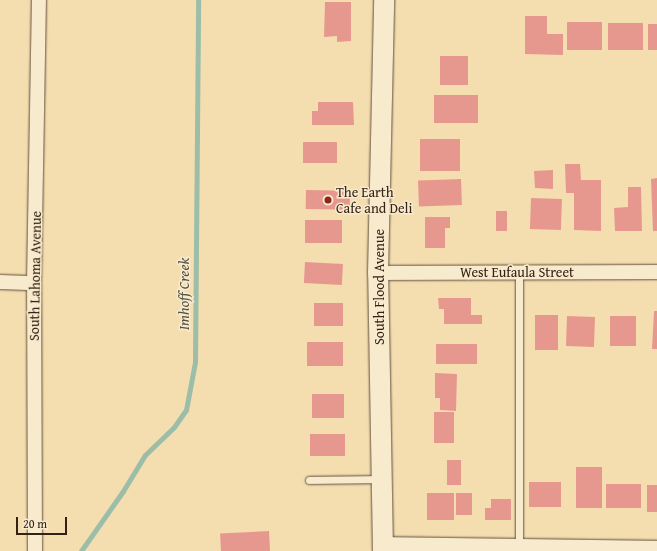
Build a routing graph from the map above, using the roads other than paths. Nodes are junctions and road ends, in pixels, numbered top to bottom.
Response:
1 (39, 0) edge
2 (384, 0) edge
3 (519, 272) junction
4 (657, 272) edge
5 (378, 273) junction
6 (0, 282) edge
7 (34, 283) junction
8 (382, 478) junction
9 (309, 480) dead end
10 (519, 546) junction
11 (383, 547) edge
12 (657, 548) edge
13 (35, 551) edge

1 - 7 street, South Lahoma Avenue
2 - 5 street, South Flood Avenue
3 - 4 street, West Eufaula Street
3 - 5 street, West Eufaula Street
3 - 10 lane
5 - 8 street, South Flood Avenue
6 - 7 street
7 - 13 street, South Lahoma Avenue
8 - 9 lane
8 - 11 street, South Flood Avenue
10 - 11 street
10 - 12 street

